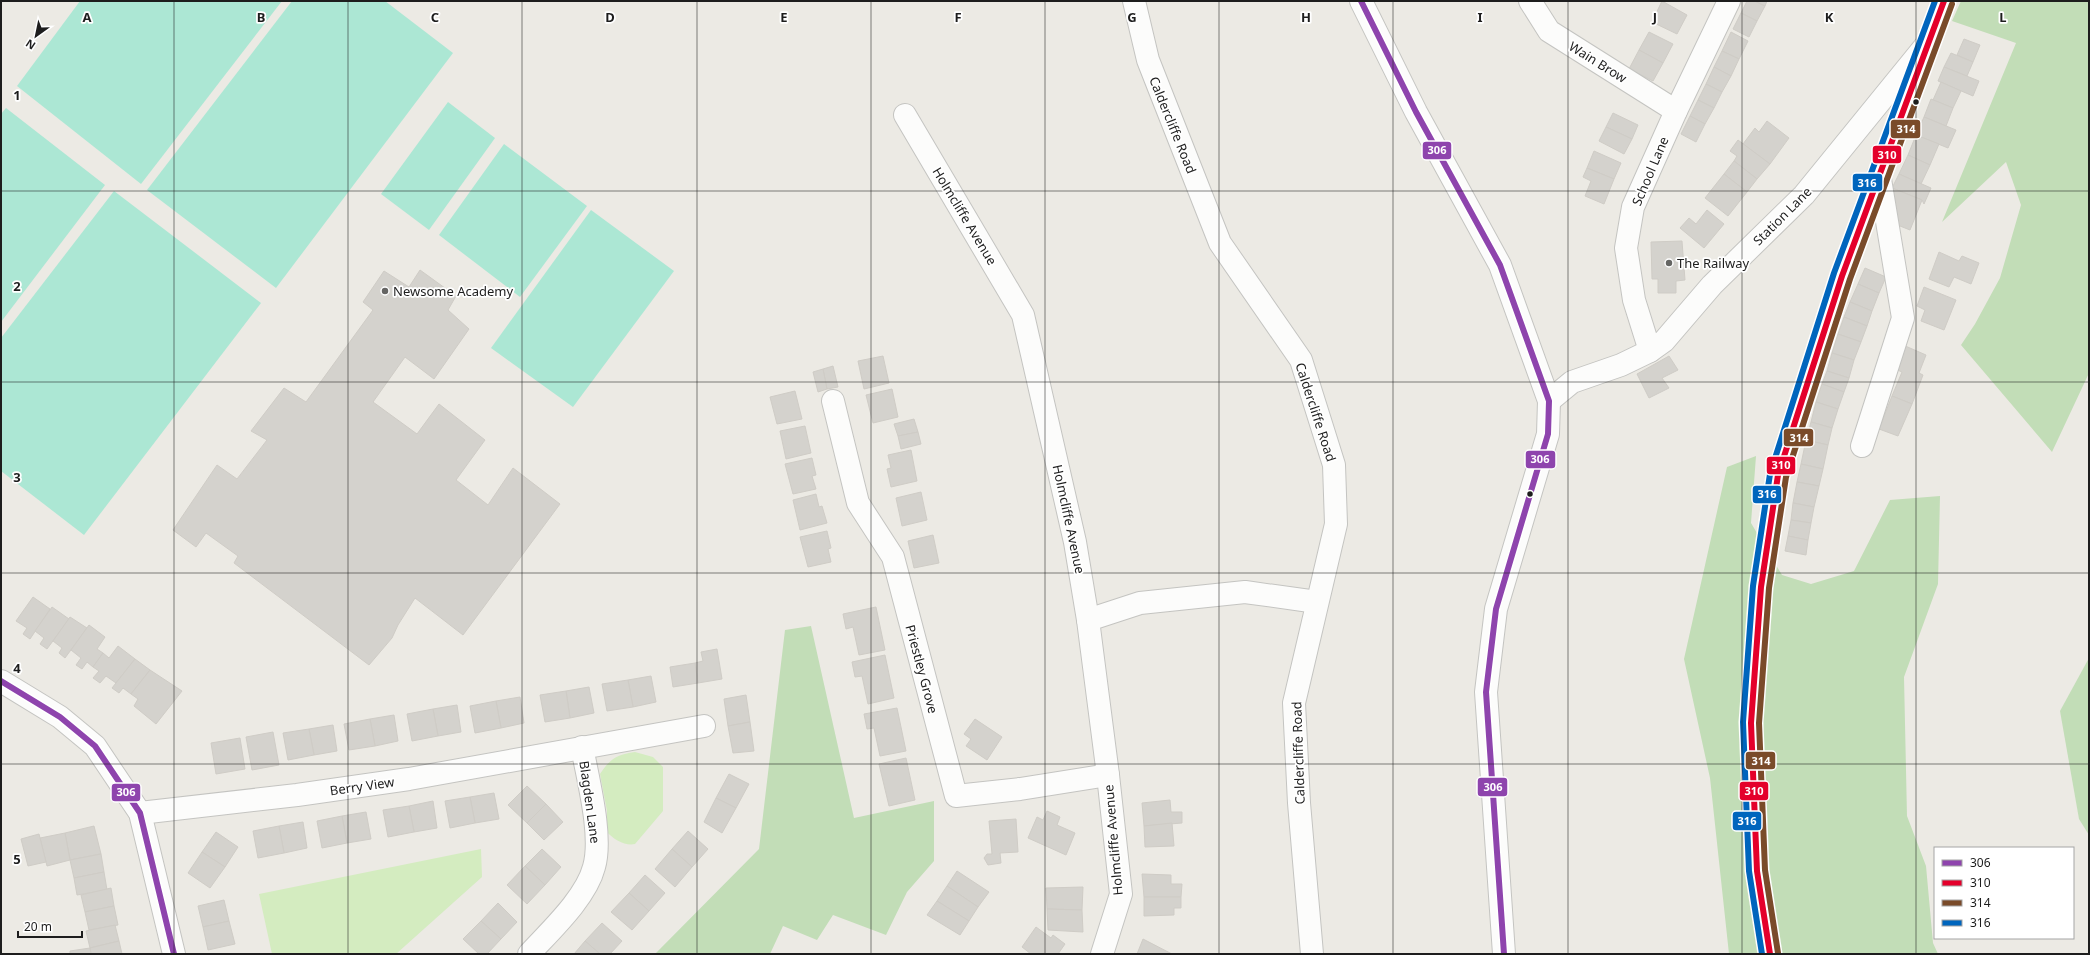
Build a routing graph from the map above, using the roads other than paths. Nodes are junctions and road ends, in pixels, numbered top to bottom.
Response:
1 (1134, 1) edge
2 (1361, 1) edge
3 (1530, 1) edge
4 (1729, 1) edge
5 (1944, 1) edge
6 (1930, 40) junction
7 (1676, 111) junction
8 (905, 115) dead end
9 (1879, 173) junction
10 (1650, 351) junction
11 (833, 401) dead end
12 (1549, 401) junction
13 (1862, 446) dead end
14 (1317, 602) junction
15 (1088, 620) junction
16 (1, 681) edge
17 (704, 726) dead end
18 (582, 747) junction
19 (1108, 775) junction
20 (140, 813) junction
21 (174, 954) edge
22 (528, 954) edge
23 (1102, 954) edge
24 (1312, 954) edge
25 (1504, 954) edge
26 (1770, 954) edge

1 - 14 street, Caldercliffe Road
2 - 12 street
3 - 7 street, Wain Brow
4 - 7 street, School Lane
5 - 6 main road
6 - 9 main road
6 - 10 street, Station Lane
7 - 10 street, School Lane
8 - 15 street, Holmcliffe Avenue
9 - 13 street
9 - 26 main road
10 - 12 street, Station Lane
11 - 19 street, Priestley Grove
12 - 25 street
14 - 15 street
14 - 24 street, Caldercliffe Road
15 - 19 street, Holmcliffe Avenue
16 - 20 street
17 - 18 street, Berry View
18 - 20 street, Berry View
18 - 22 street, Blagden Lane
19 - 23 street, Holmcliffe Avenue
20 - 21 street

